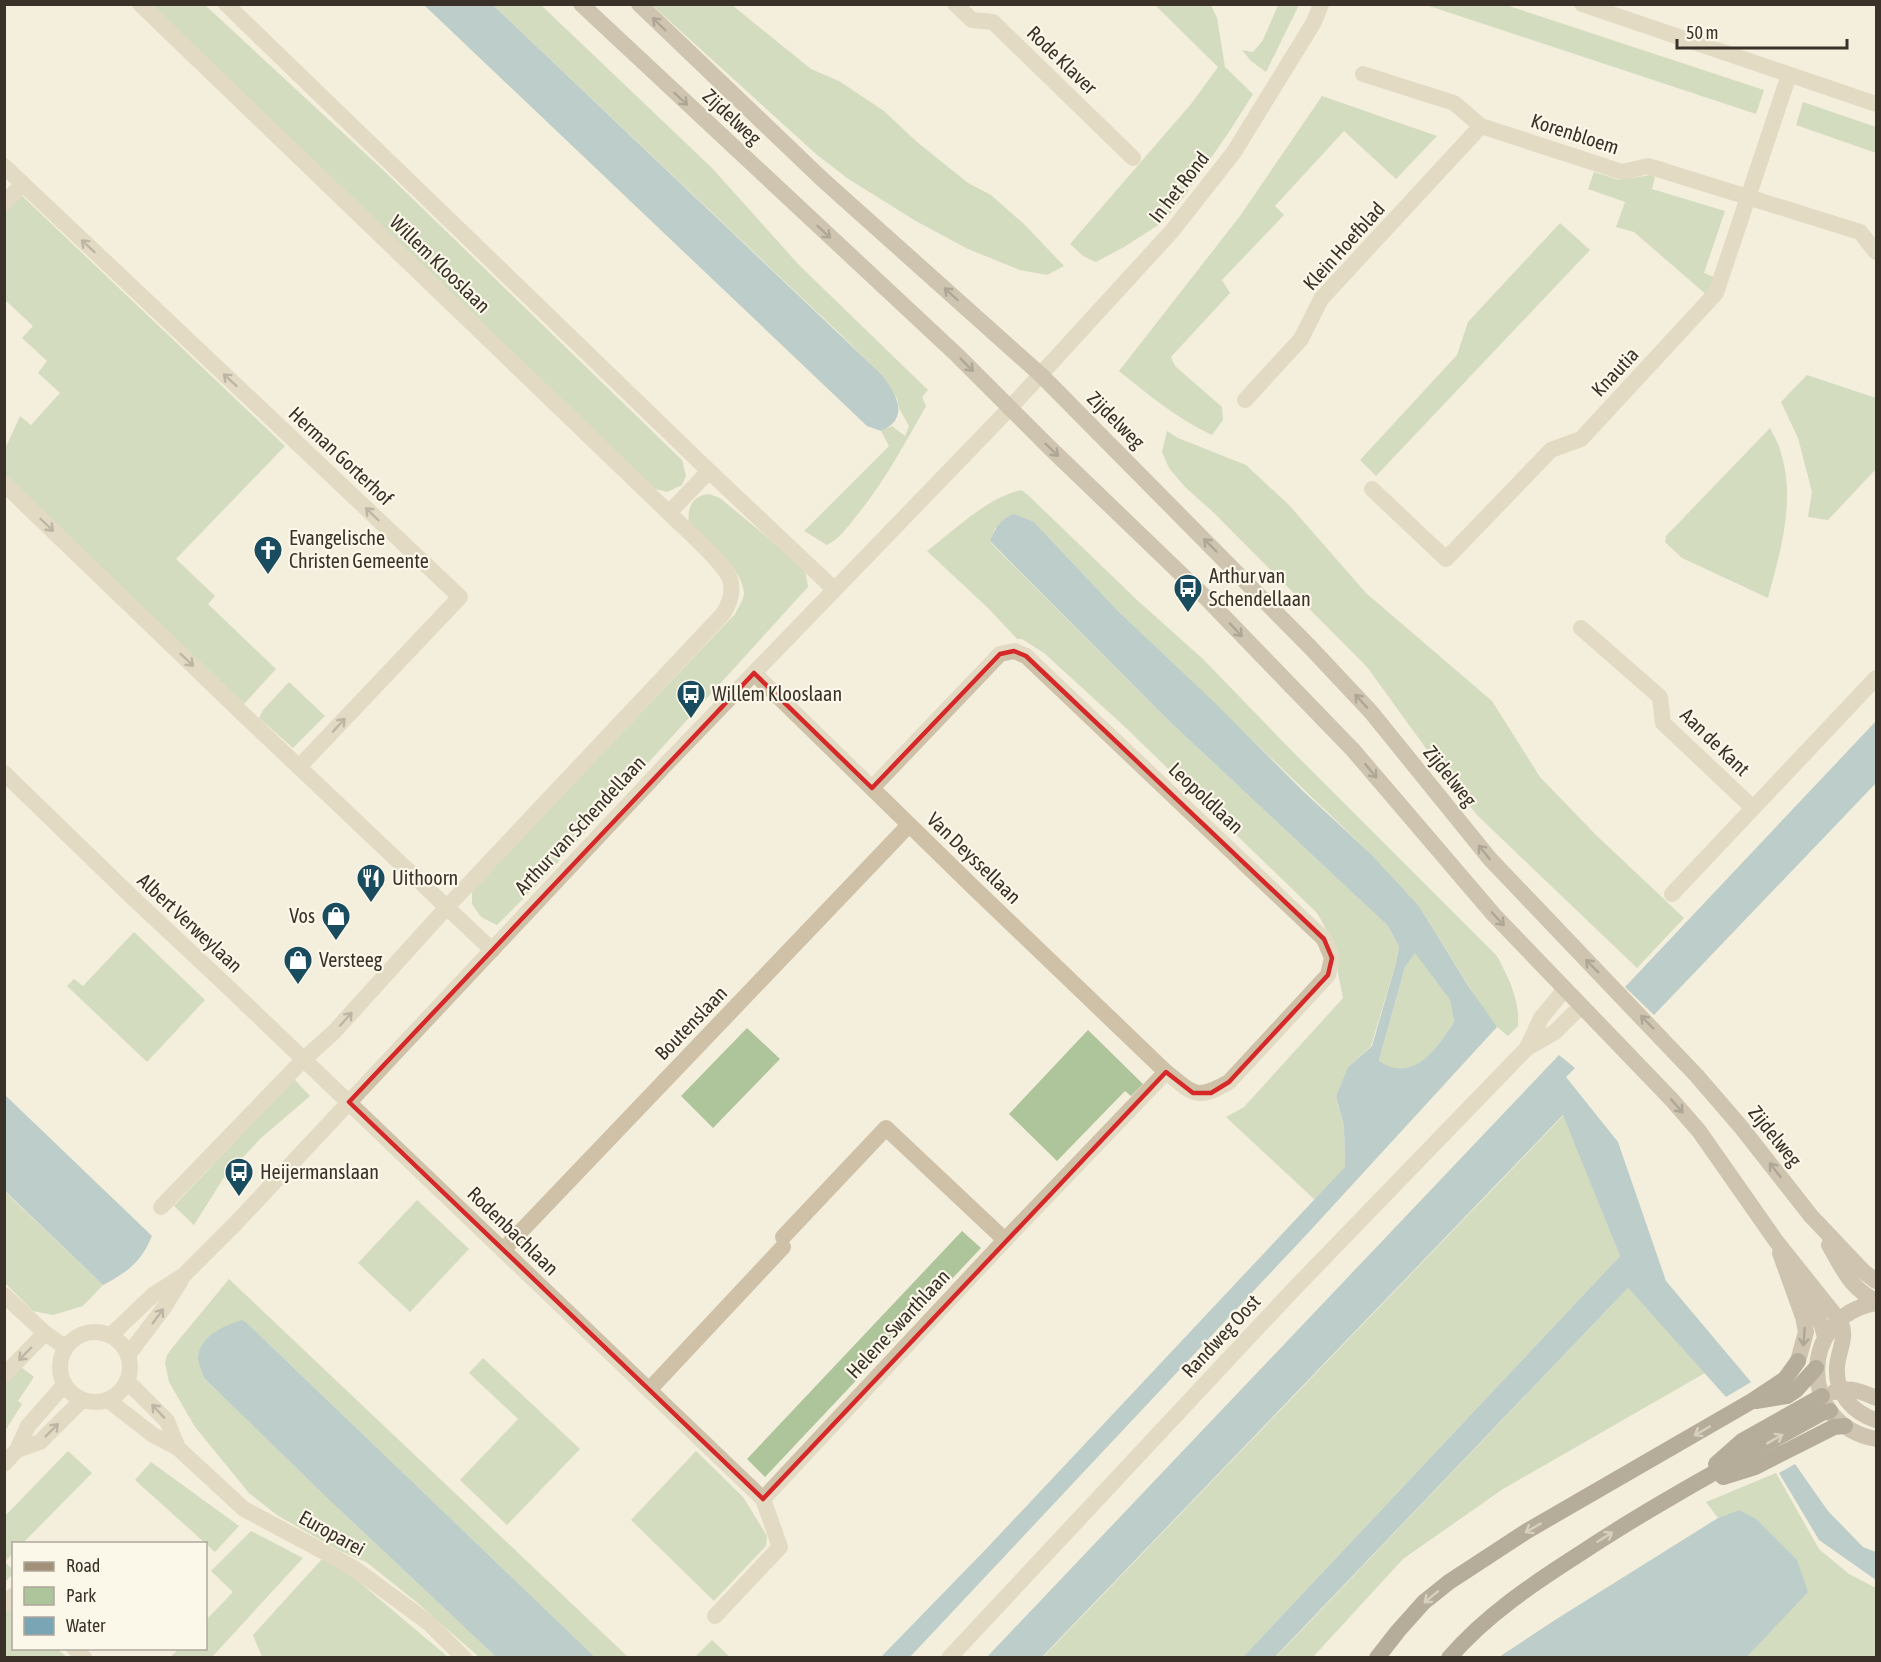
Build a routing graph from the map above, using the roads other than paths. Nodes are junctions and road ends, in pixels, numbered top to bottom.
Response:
1 (140, 4) edge
2 (226, 4) edge
3 (581, 4) edge
4 (639, 4) edge
5 (955, 4) edge
6 (1321, 4) edge
7 (1582, 4) edge
8 (1364, 74) dead end
9 (1789, 75) junction
10 (1876, 104) edge
11 (1481, 126) junction
12 (1133, 158) dead end
13 (4, 166) edge
14 (23, 184) junction
15 (1749, 196) junction
16 (4, 203) edge
17 (1876, 252) edge
18 (1041, 375) junction
19 (1245, 400) dead end
20 (1010, 408) junction
21 (709, 471) junction
22 (4, 484) edge
23 (1372, 489) dead end
24 (669, 513) junction
25 (834, 589) junction
26 (1581, 628) dead end
27 (754, 673) junction
28 (1876, 678) edge
29 (299, 767) junction
30 (4, 773) edge
31 (872, 788) junction
32 (1753, 808) junction
33 (909, 825) junction
34 (1672, 894) dead end
35 (447, 907) junction
36 (492, 950) junction
37 (1565, 989) junction
38 (1585, 1010) junction
39 (1527, 1048) junction
40 (304, 1059) junction
41 (1166, 1072) junction
42 (349, 1102) junction
43 (161, 1207) dead end
44 (1811, 1216) junction
45 (1005, 1240) junction
46 (1776, 1241) junction
47 (503, 1250) junction
48 (184, 1275) junction
49 (1876, 1281) edge
50 (4, 1296) edge
51 (1876, 1302) edge
52 (1839, 1320) junction
53 (45, 1333) junction
54 (111, 1335) junction
55 (1825, 1337) junction
56 (65, 1347) junction
57 (128, 1354) junction
58 (1798, 1361) joint
59 (1816, 1368) junction
60 (4, 1375) edge
61 (127, 1381) junction
62 (64, 1385) junction
63 (1840, 1389) junction
64 (649, 1390) junction
65 (1876, 1398) edge
66 (82, 1400) junction
67 (108, 1400) junction
68 (1752, 1401) junction
69 (1826, 1403) junction
70 (1854, 1409) junction
71 (1876, 1420) edge
72 (1845, 1426) junction
73 (1876, 1439) edge
74 (178, 1448) junction
75 (17, 1450) junction
76 (4, 1464) edge
77 (1688, 1488) junction
78 (763, 1499) junction
79 (715, 1616) dead end
80 (464, 1658) edge
81 (949, 1658) edge
82 (1377, 1658) edge
83 (1449, 1658) edge

1 - 24 street, Willem Klooslaan
2 - 21 street, Willem Klooslaan
3 -> 20 main road, Zijdelweg
18 -> 4 main road, Zijdelweg
5 - 12 street, Rode Klaver
6 - 18 street, In het Rond
7 - 9 street
8 - 11 street, Korenbloem
9 - 10 street
9 - 15 street, Knautia
11 - 15 street, Korenbloem
11 - 19 street, Klein Hoefblad
13 - 14 street, Herman Gorterhof
14 - 16 street
29 -> 14 street, Herman Gorterhof
15 - 17 street, Korenbloem
15 - 23 street, Knautia
18 - 20 street
44 -> 18 main road, Zijdelweg
20 - 25 street, Arthur van Schendellaan
20 -> 37 main road, Zijdelweg
21 - 24 street
21 - 25 street, Willem Klooslaan
22 -> 29 street
24 - 35 street, Arthur van Schendellaan
25 - 27 street, Arthur van Schendellaan
26 - 32 street, Aan de Kant
27 - 31 street, Van Deyssellaan
27 - 36 street, Arthur van Schendellaan
28 - 32 street
29 - 35 street
30 - 40 street, Albert Verweylaan
31 - 33 street, Van Deyssellaan
31 - 41 street, Leopoldlaan
32 - 34 street
33 - 41 street, Van Deyssellaan
33 - 47 street, Boutenslaan
35 - 36 street
40 -> 35 street, Arthur van Schendellaan
36 - 42 street, Arthur van Schendellaan
37 - 38 main road, Zijdelweg
37 - 39 street, Randweg Oost
38 - 39 street, Randweg Oost
38 -> 46 main road, Zijdelweg
39 - 81 street, Randweg Oost
40 - 42 street, Albert Verweylaan
40 - 43 street, Arthur van Schendellaan
41 - 45 street, Helene Swarthlaan
42 - 47 street, Rodenbachlaan
42 - 48 street, Arthur van Schendellaan
44 - 49 main road, Zijdelweg
44 - 51 main road, Zijdelweg
45 - 64 street
45 - 78 street, Helene Swarthlaan
46 - 52 main road, Zijdelweg
46 - 55 main road, Zijdelweg
46 -> 58 main road, Zijdelweg
47 - 64 street, Rodenbachlaan
48 - 54 street, Arthur van Schendellaan
57 -> 48 street, Arthur van Schendellaan
50 - 53 street
51 - 52 main road
52 - 55 main road
52 - 63 main road
53 - 56 street
53 -> 60 street
54 - 56 street
54 - 57 street
55 - 59 main road
56 - 62 street
57 - 61 street
58 - 68 highway
59 - 68 highway
59 - 69 main road
61 - 67 street
74 -> 61 street, Europarei
62 - 66 street
62 - 75 street
63 - 65 main road
63 - 69 main road
63 - 70 main road
64 - 78 street, Rodenbachlaan
66 - 67 street
75 -> 66 street
67 - 74 street, Europarei
68 -> 82 highway
69 - 70 main road
69 - 72 main road
77 -> 69 highway
70 - 71 main road
72 - 73 main road
72 - 77 highway
74 - 80 street, Europarei
75 - 76 street
83 -> 77 highway
78 - 79 street

